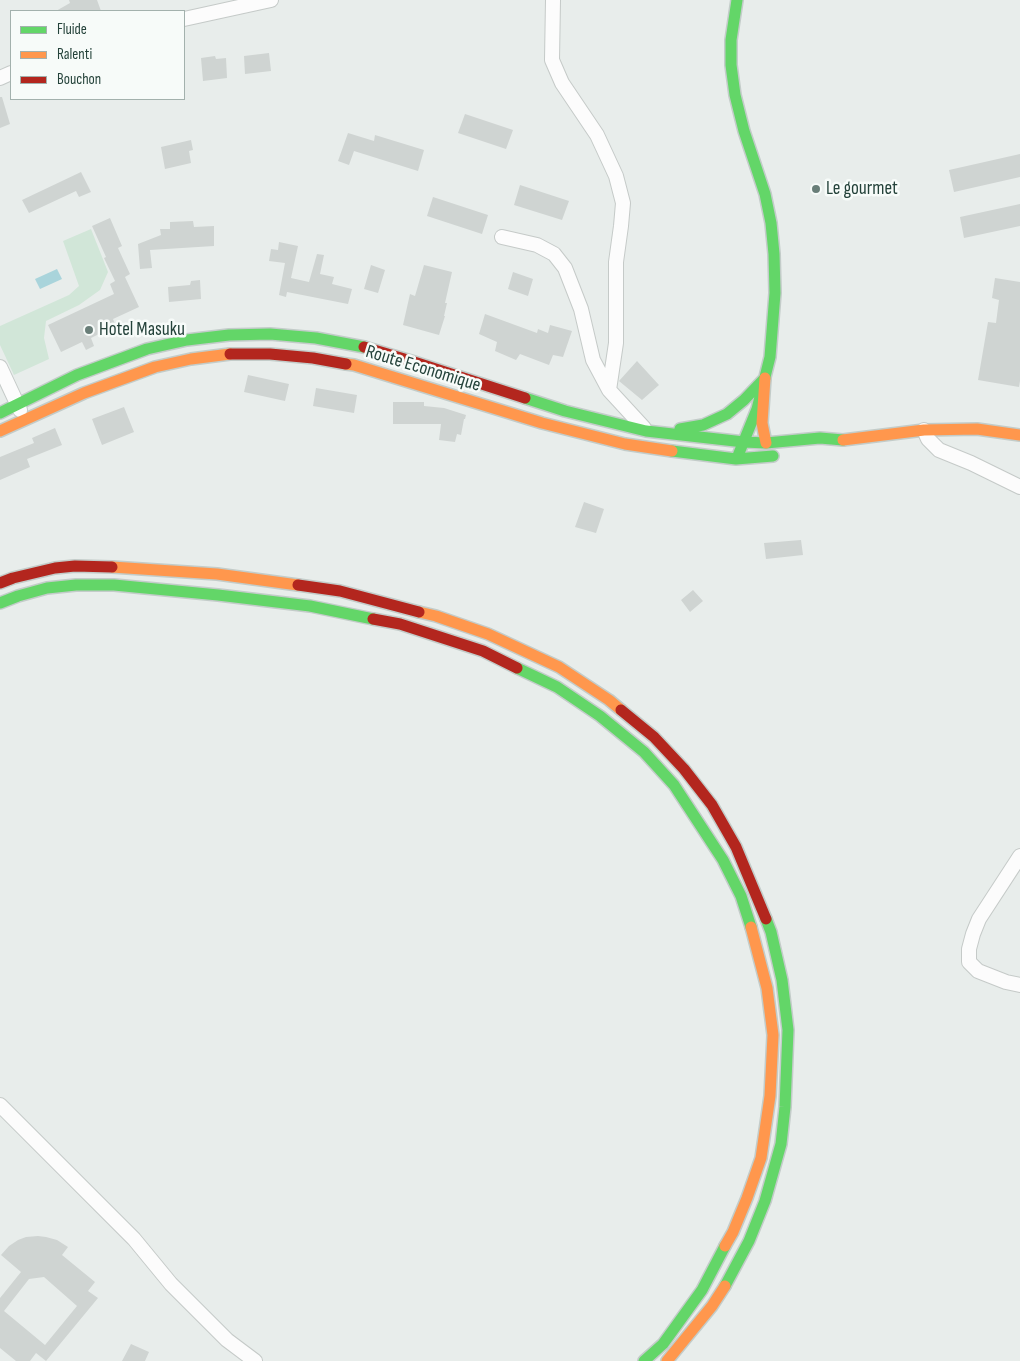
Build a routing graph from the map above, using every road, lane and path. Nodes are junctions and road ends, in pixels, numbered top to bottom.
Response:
1 (271, 0) edge
2 (553, 0) edge
3 (736, 0) edge
4 (185, 19) edge
5 (502, 237) dead end
6 (0, 367) edge
7 (765, 378) junction
8 (609, 390) junction
9 (18, 405) junction
10 (546, 405) junction
11 (0, 413) edge
12 (25, 420) junction
13 (542, 423) junction
14 (924, 430) junction
15 (649, 431) junction
16 (0, 432) edge
17 (729, 432) junction
18 (1020, 435) edge
19 (843, 440) junction
20 (744, 442) junction
21 (766, 443) junction
22 (825, 448) dead end
23 (780, 456) dead end
24 (718, 458) junction
25 (736, 459) junction
26 (1020, 487) edge
27 (0, 582) edge
28 (0, 603) edge
29 (1020, 856) edge
30 (1020, 985) edge
31 (0, 1105) edge
32 (255, 1361) edge
33 (644, 1361) edge
34 (666, 1361) edge

1 - 4 street
2 - 8 street
3 - 7 main road
5 - 8 street
6 - 9 street
7 - 15 main road
7 - 17 main road
7 - 20 main road
7 - 21 main road
8 - 15 street
9 - 10 main road, Route Economique
9 - 11 main road, Route Economique
9 - 12 street
10 - 13 main road
10 - 15 main road, Route Economique
12 - 13 main road, Route Economique
12 - 16 main road, Route Economique
13 - 24 main road, Route Economique
14 - 18 main road, Route Economique
14 - 19 main road, Route Economique
14 - 26 street
15 - 17 main road, Route Economique
17 - 20 main road, Route Economique
17 - 24 main road
19 - 21 main road, Route Economique
19 - 22 main road, Route Economique
20 - 21 main road, Route Economique
20 - 25 main road
23 - 25 main road, Route Economique
24 - 25 main road, Route Economique
27 - 34 main road
28 - 33 main road
29 - 30 street
31 - 32 street

